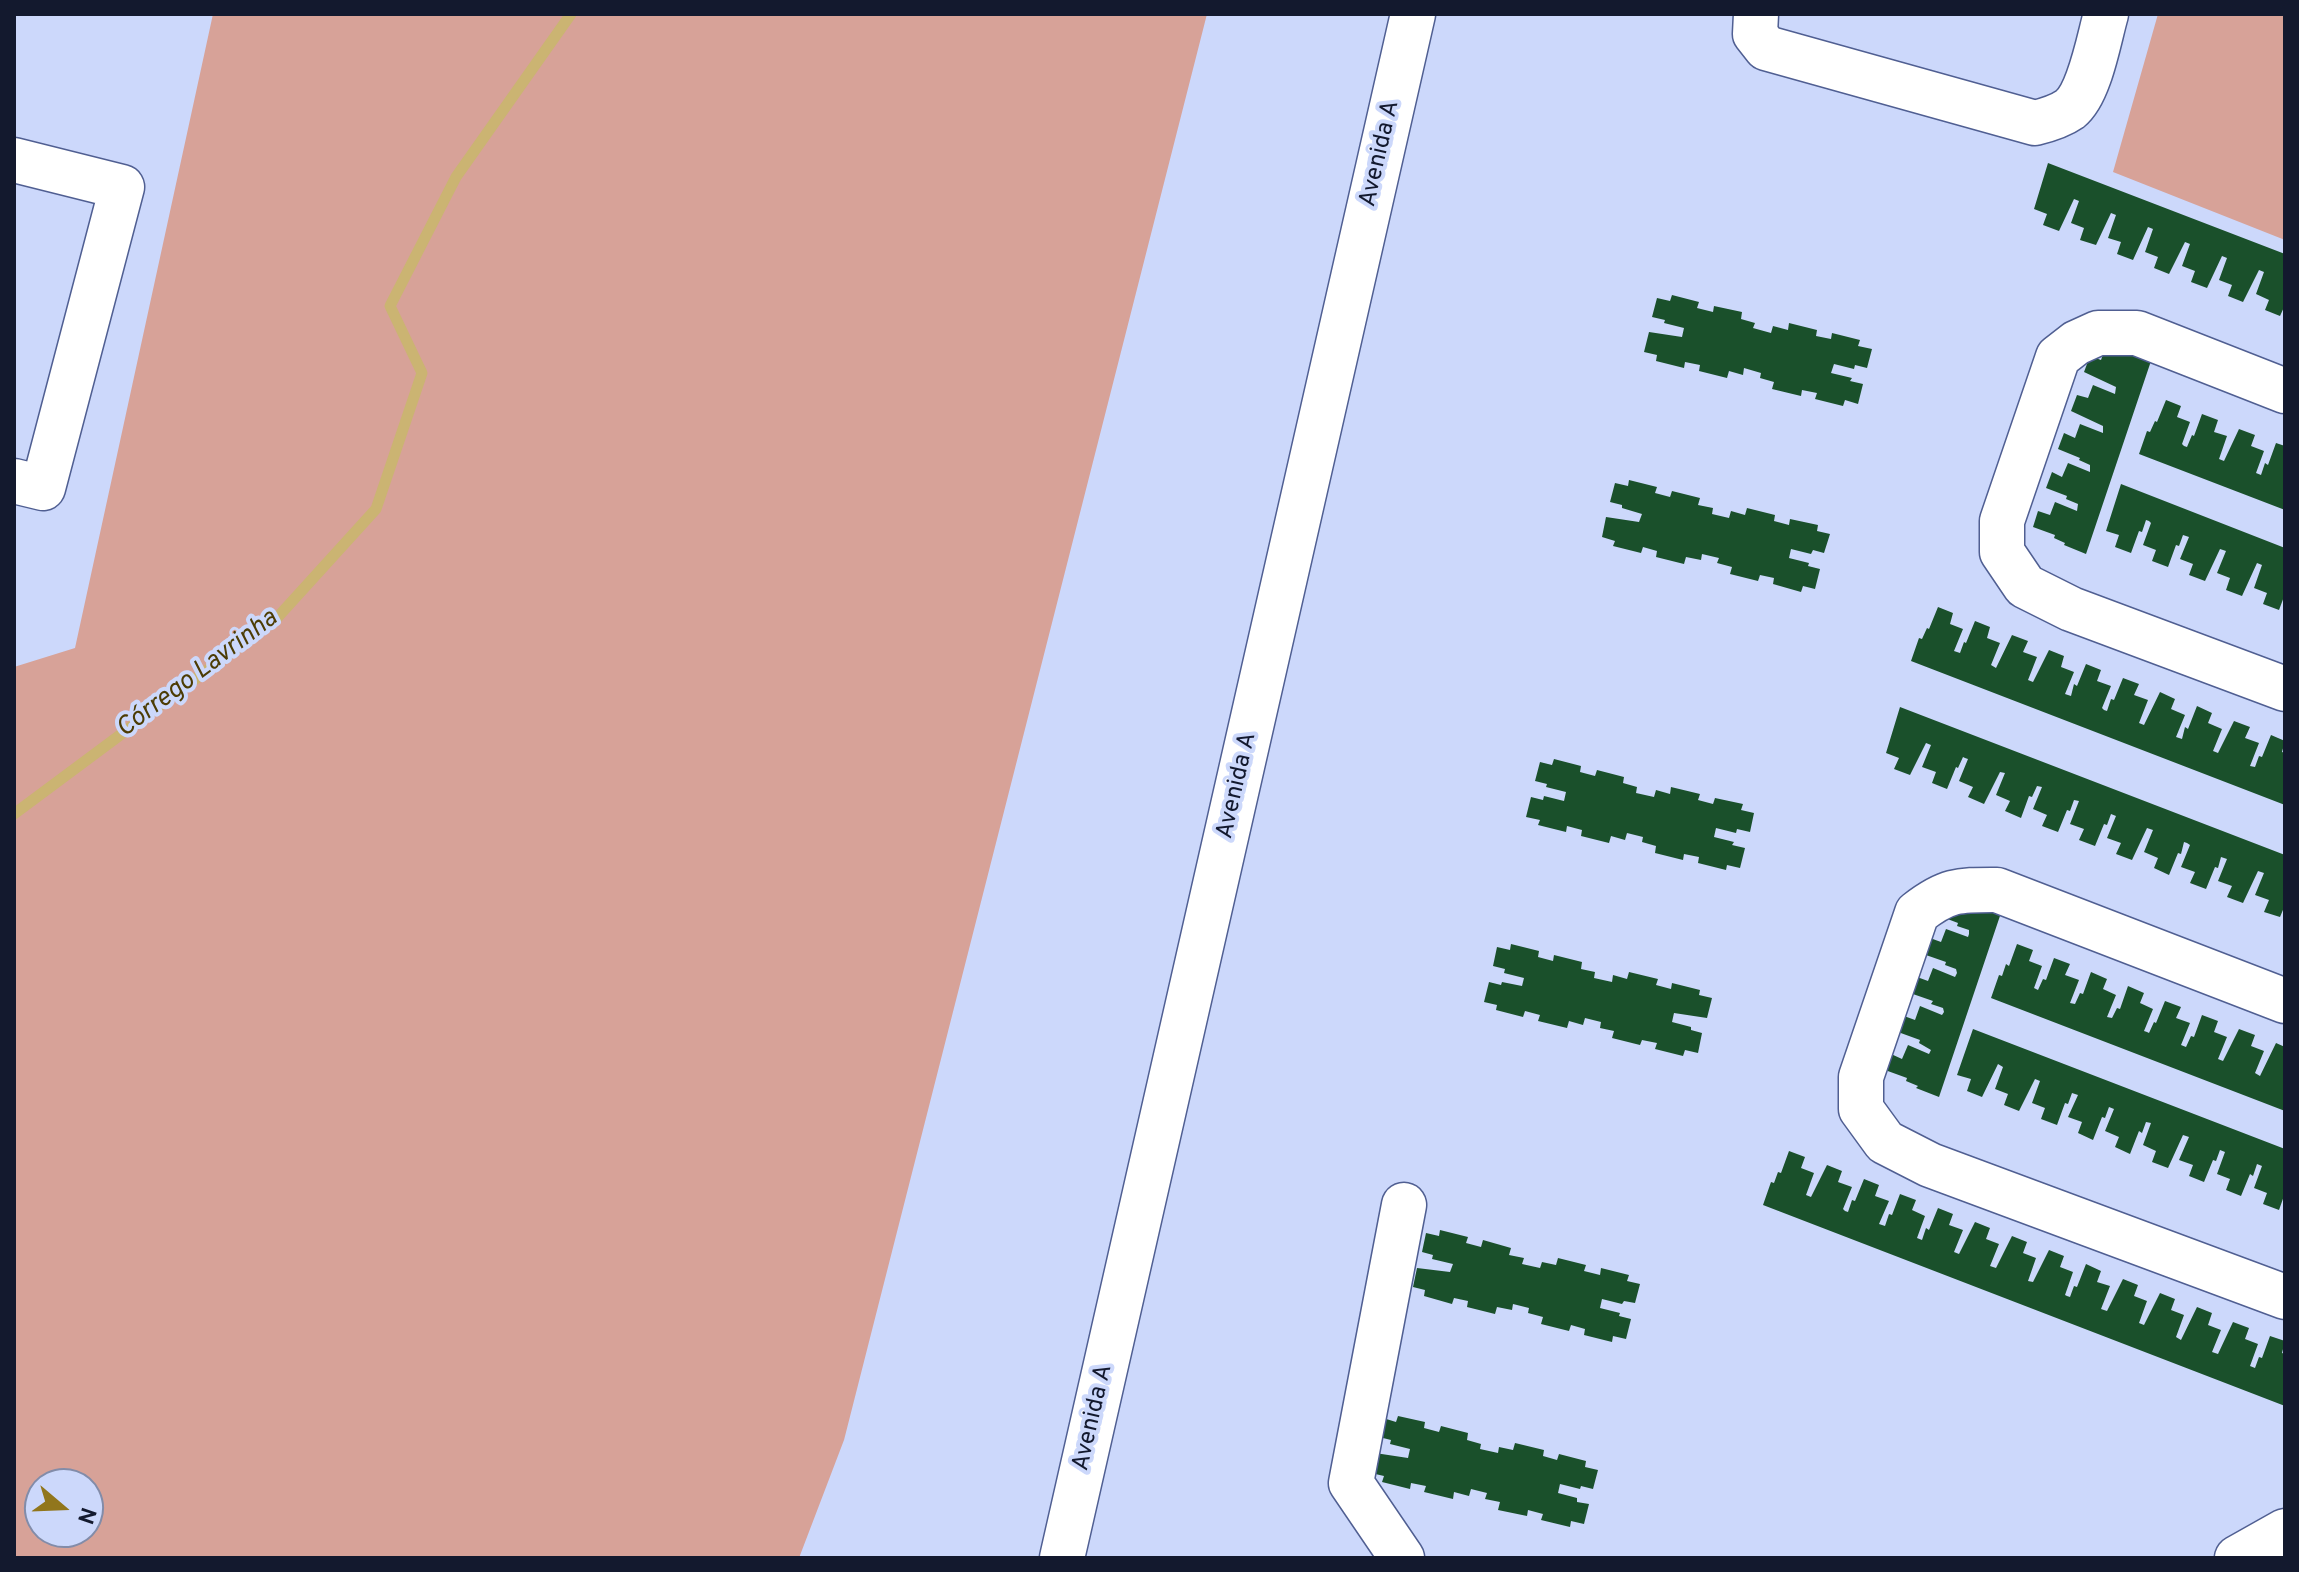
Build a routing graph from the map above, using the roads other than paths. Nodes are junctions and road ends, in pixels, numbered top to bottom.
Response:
1 (1413, 14) edge
2 (1756, 14) edge
3 (2106, 14) edge
4 (14, 160) edge
5 (2285, 391) edge
6 (14, 481) edge
7 (2285, 689) edge
8 (2285, 1001) edge
9 (1404, 1205) dead end
10 (2285, 1297) edge
11 (2285, 1531) edge
12 (1062, 1558) edge
13 (1402, 1558) edge
14 (2237, 1558) edge

1 - 12 street, Avenida A
2 - 3 street
4 - 6 street
5 - 7 street
8 - 10 street
9 - 13 street
11 - 14 street

